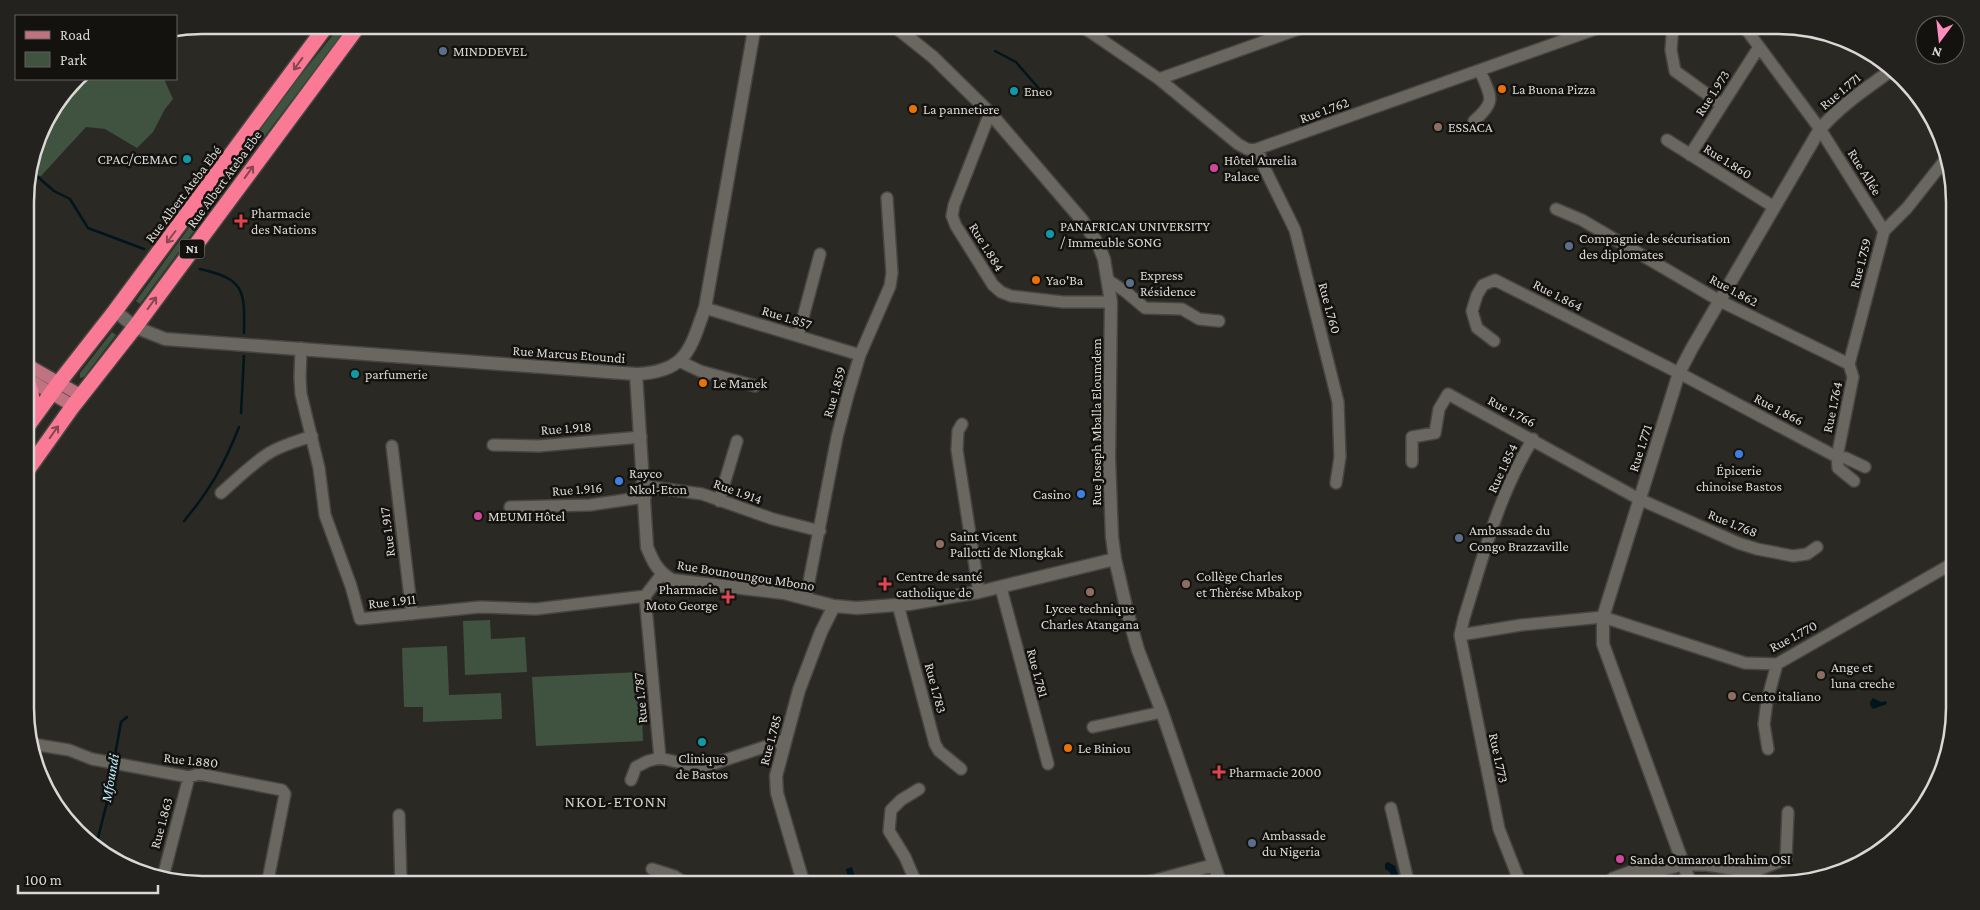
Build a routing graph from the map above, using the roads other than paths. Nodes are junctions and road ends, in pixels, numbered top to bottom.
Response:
1 (320, 34) edge
2 (352, 34) edge
3 (753, 34) edge
4 (908, 34) edge
5 (1093, 34) edge
6 (1285, 34) edge
7 (1574, 34) edge
8 (1582, 34) edge
9 (1672, 34) edge
10 (1750, 34) edge
11 (1574, 37) junction
12 (1759, 47) junction
13 (1480, 70) junction
14 (1886, 74) edge
15 (1160, 79) junction
16 (1722, 105) junction
17 (990, 112) junction
18 (1474, 121) dead end
19 (1820, 129) junction
20 (1666, 140) dead end
21 (1258, 149) junction
22 (1690, 154) junction
23 (1942, 164) edge
24 (887, 198) dead end
25 (1774, 207) junction
26 (1556, 209) dead end
27 (1884, 231) junction
28 (820, 254) dead end
29 (1108, 280) junction
30 (1720, 301) junction
31 (1110, 302) junction
32 (706, 308) junction
33 (115, 312) junction
34 (1219, 321) dead end
35 (134, 327) junction
36 (798, 336) junction
37 (1494, 341) dead end
38 (302, 348) junction
39 (860, 355) junction
40 (679, 361) junction
41 (1849, 364) junction
42 (34, 369) edge
43 (1679, 373) junction
44 (636, 374) junction
45 (34, 380) edge
46 (58, 385) junction
47 (755, 386) dead end
48 (76, 401) junction
49 (34, 418) edge
50 (962, 424) dead end
51 (312, 436) junction
52 (641, 437) junction
53 (1533, 439) junction
54 (737, 441) dead end
55 (493, 445) dead end
56 (392, 446) dead end
57 (1837, 457) junction
58 (34, 461) edge
59 (1412, 462) dead end
60 (1865, 468) dead end
61 (1854, 481) dead end
62 (1336, 483) dead end
63 (644, 491) junction
64 (221, 493) dead end
65 (1639, 499) junction
66 (719, 501) junction
67 (510, 507) dead end
68 (1499, 510) joint
69 (820, 531) junction
70 (1817, 548) dead end
71 (1115, 559) junction
72 (1946, 567) edge
73 (662, 574) junction
74 (1001, 588) junction
75 (979, 592) junction
76 (645, 596) junction
77 (806, 597) junction
78 (898, 605) junction
79 (834, 606) junction
80 (412, 614) junction
81 (1603, 617) junction
82 (1460, 635) junction
83 (1778, 664) junction
84 (1162, 712) junction
85 (1092, 727) dead end
86 (785, 740) junction
87 (38, 745) edge
88 (1768, 749) dead end
89 (660, 758) junction
90 (1048, 764) dead end
91 (961, 769) dead end
92 (189, 778) junction
93 (631, 780) dead end
94 (918, 789) dead end
95 (1391, 808) dead end
96 (1788, 812) dead end
97 (399, 815) dead end
98 (1214, 865) junction
99 (1684, 865) junction
100 (652, 869) dead end
101 (164, 872) edge
102 (269, 876) edge
103 (401, 876) edge
104 (674, 876) edge
105 (802, 876) edge
106 (913, 876) edge
107 (1173, 876) edge
108 (1218, 876) edge
109 (1407, 876) edge
110 (1517, 876) edge
111 (1618, 876) edge
112 (1688, 876) edge

1 -> 33 highway, Rue Albert Ateba Ebé / N1
35 -> 2 highway, Rue Albert Ateba Ebe / N1
3 - 32 street, Rue Marcus Etoundi
4 - 17 street, Rue Joseph Mballa Eloumdem
5 - 15 street
6 - 15 street
7 - 11 street
8 - 11 street, Rue 1.762
9 - 16 street
10 - 12 street
11 - 13 street, Rue 1.762
12 - 16 street, Rue 1.973
12 - 19 street
13 - 18 street
13 - 21 street, Rue 1.762
14 - 19 street, Rue 1.771
15 - 21 street
16 - 22 street, Rue 1.973
17 - 29 street, Rue Joseph Mballa Eloumdem
17 - 31 street, Rue 1.884
19 - 25 street, Rue 1.771
19 - 27 street, Rue Allée
20 - 22 street, Rue 1.860
21 - 62 street, Rue 1.760
22 - 25 street, Rue 1.860
23 - 27 street, Rue 1.759
24 - 39 street, Rue 1.859
25 - 30 street, Rue 1.771
26 - 30 street, Rue 1.862
27 - 41 street, Rue 1.759
28 - 36 street
29 - 31 street, Rue Joseph Mballa Eloumdem
29 - 34 street
30 - 41 street, Rue 1.862
30 - 43 street, Rue 1.771
31 - 71 street, Rue Joseph Mballa Eloumdem
32 - 36 street, Rue 1.857
32 - 40 street, Rue Marcus Etoundi
33 - 35 street, Rue Marcus Etoundi
33 - 46 highway, Rue Albert Ateba Ebé / N1
35 - 38 street, Rue Marcus Etoundi
35 - 48 highway, Rue Albert Ateba Ebe / N1
36 - 39 street, Rue 1.857
37 - 43 street, Rue 1.864
38 - 44 street, Rue Marcus Etoundi
38 - 51 street, Rue 1.911
39 - 69 street, Rue 1.859
40 - 44 street, Rue Marcus Etoundi
40 - 47 street
41 - 57 street, Rue 1.764
42 - 46 main road
43 - 57 street, Rue 1.866
43 - 65 street, Rue 1.771
44 - 52 street, Rue Bounoungou Mbono
45 - 46 main road
46 - 48 main road
46 - 49 highway, N1
58 -> 48 highway, Rue Albert Ateba Ebe / N1
50 - 75 street
51 - 64 street
51 - 80 street, Rue 1.911
52 - 55 street, Rue 1.918
52 - 63 street, Rue Bounoungou Mbono
53 - 59 street, Rue 1.766
53 - 65 street, Rue 1.766
53 - 68 street, Rue 1.854
54 - 66 street
56 - 80 street, Rue 1.917
57 - 60 street, Rue 1.866
57 - 61 street
63 - 66 street, Rue 1.914
63 - 67 street, Rue 1.916
63 - 73 street, Rue Bounoungou Mbono
65 - 70 street, Rue 1.768
65 - 81 street, Rue 1.771
66 - 69 street, Rue 1.914
68 - 82 street, Rue 1.773
69 - 77 street, Rue 1.859
71 - 74 street, Rue Bounoungou Mbono
71 - 84 street, Rue Joseph Mballa Eloumdem
72 - 83 street, Rue 1.770
73 - 76 street
73 - 77 street, Rue Bounoungou Mbono
74 - 75 street, Rue Bounoungou Mbono
74 - 90 street, Rue 1.781
75 - 78 street, Rue Bounoungou Mbono
76 - 80 street, Rue 1.911
76 - 89 street, Rue 1.787
77 - 79 street, Rue Bounoungou Mbono
78 - 79 street, Rue Bounoungou Mbono
78 - 91 street, Rue 1.783
79 - 86 street, Rue 1.785
81 - 82 street
81 - 83 street, Rue 1.770
81 - 99 street, Rue 1.771
82 - 110 street, Rue 1.773
83 - 88 street
84 - 85 street
84 - 98 street, Rue Joseph Mballa Eloumdem
86 - 89 street
86 - 105 street, Rue 1.785
87 - 92 street, Rue 1.880
89 - 93 street
92 - 101 street, Rue 1.863
92 - 102 street, Rue 1.880
94 - 106 street
95 - 109 street
96 - 99 street
97 - 103 street
98 - 107 street
98 - 108 street, Rue Joseph Mballa Eloumdem
99 - 111 street
99 - 112 street, Rue 1.771
100 - 104 street

